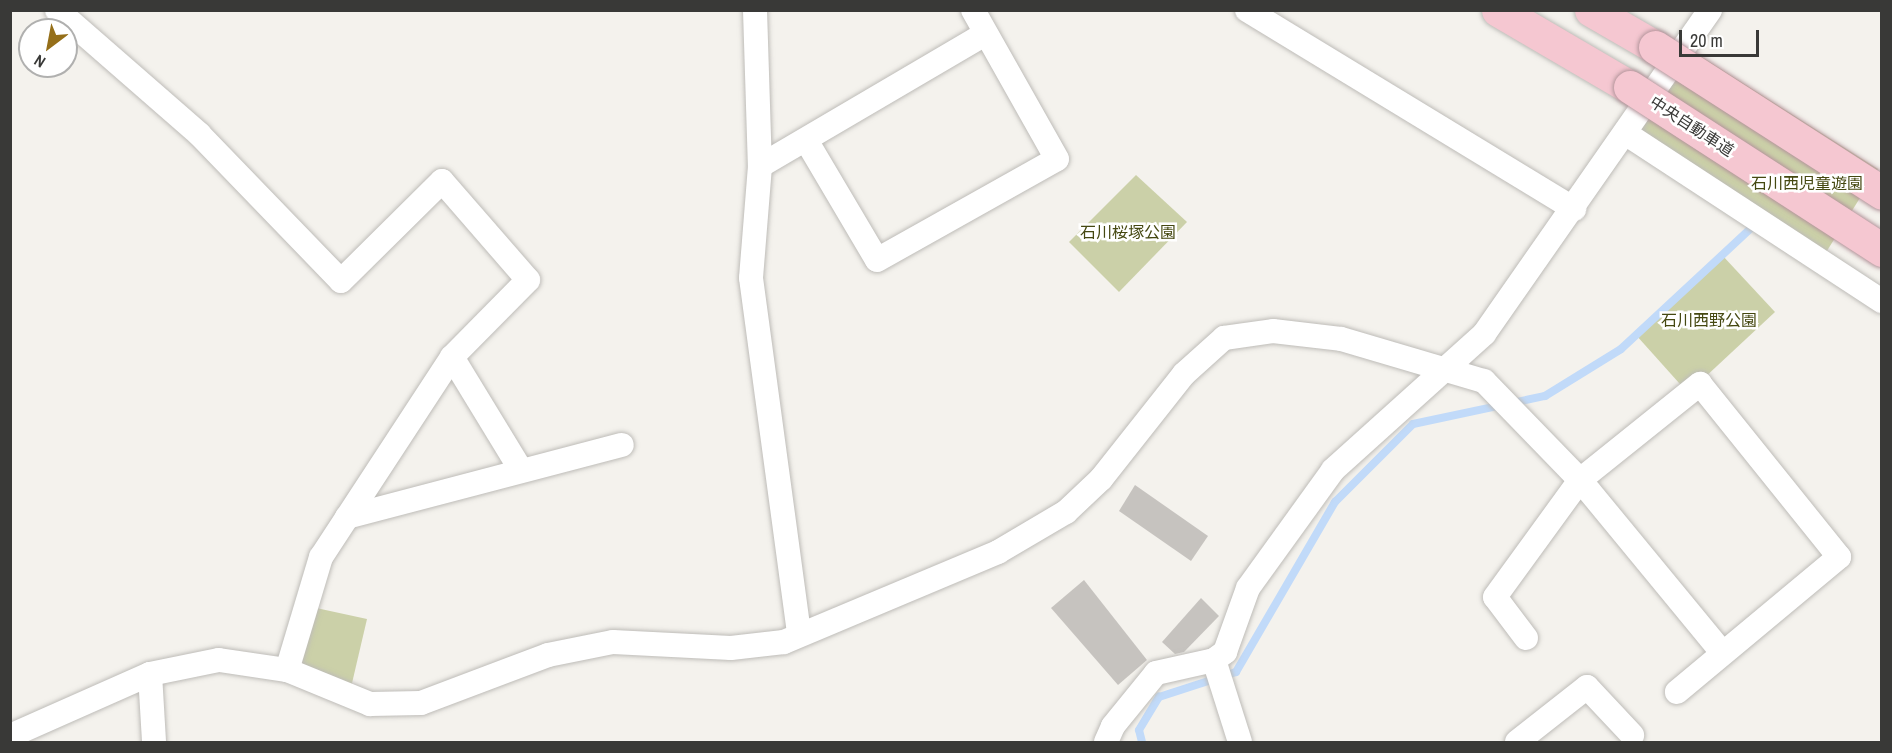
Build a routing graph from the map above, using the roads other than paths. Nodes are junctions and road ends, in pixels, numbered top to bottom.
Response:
1 (57, 10) edge
2 (755, 10) edge
3 (973, 10) edge
4 (1247, 10) edge
5 (1497, 10) edge
6 (1591, 10) edge
7 (1710, 10) edge
8 (985, 34) junction
9 (1625, 133) junction
10 (806, 140) junction
11 (760, 166) junction
12 (1881, 193) edge
13 (1574, 209) junction
14 (1881, 249) edge
15 (1881, 301) edge
16 (452, 357) junction
17 (1445, 367) junction
18 (622, 445) dead end
19 (521, 470) junction
20 (1580, 480) junction
21 (347, 517) junction
22 (799, 634) junction
23 (1526, 638) dead end
24 (1721, 651) junction
25 (1216, 664) junction
26 (287, 670) junction
27 (150, 674) junction
28 (1677, 692) dead end
29 (1632, 735) dead end
30 (10, 736) edge
31 (154, 742) edge
32 (1106, 742) edge
33 (1240, 742) edge
34 (1517, 742) edge

1 - 16 street
2 - 11 street
3 - 8 street
4 - 13 street
5 - 14 highway, 中央自動車道, bridge
6 - 12 highway, bridge
7 - 9 street
8 - 10 street
8 - 10 street
9 - 13 street
9 - 15 street
10 - 11 street
11 - 22 street
13 - 17 street
16 - 19 street
16 - 21 street
17 - 20 street
17 - 22 street
17 - 25 street
18 - 19 street
19 - 21 street
20 - 23 street
20 - 24 street
20 - 24 street
21 - 26 street
22 - 26 street
24 - 28 street
25 - 32 street
25 - 33 street
26 - 27 street
27 - 30 street
27 - 31 street
29 - 34 street

